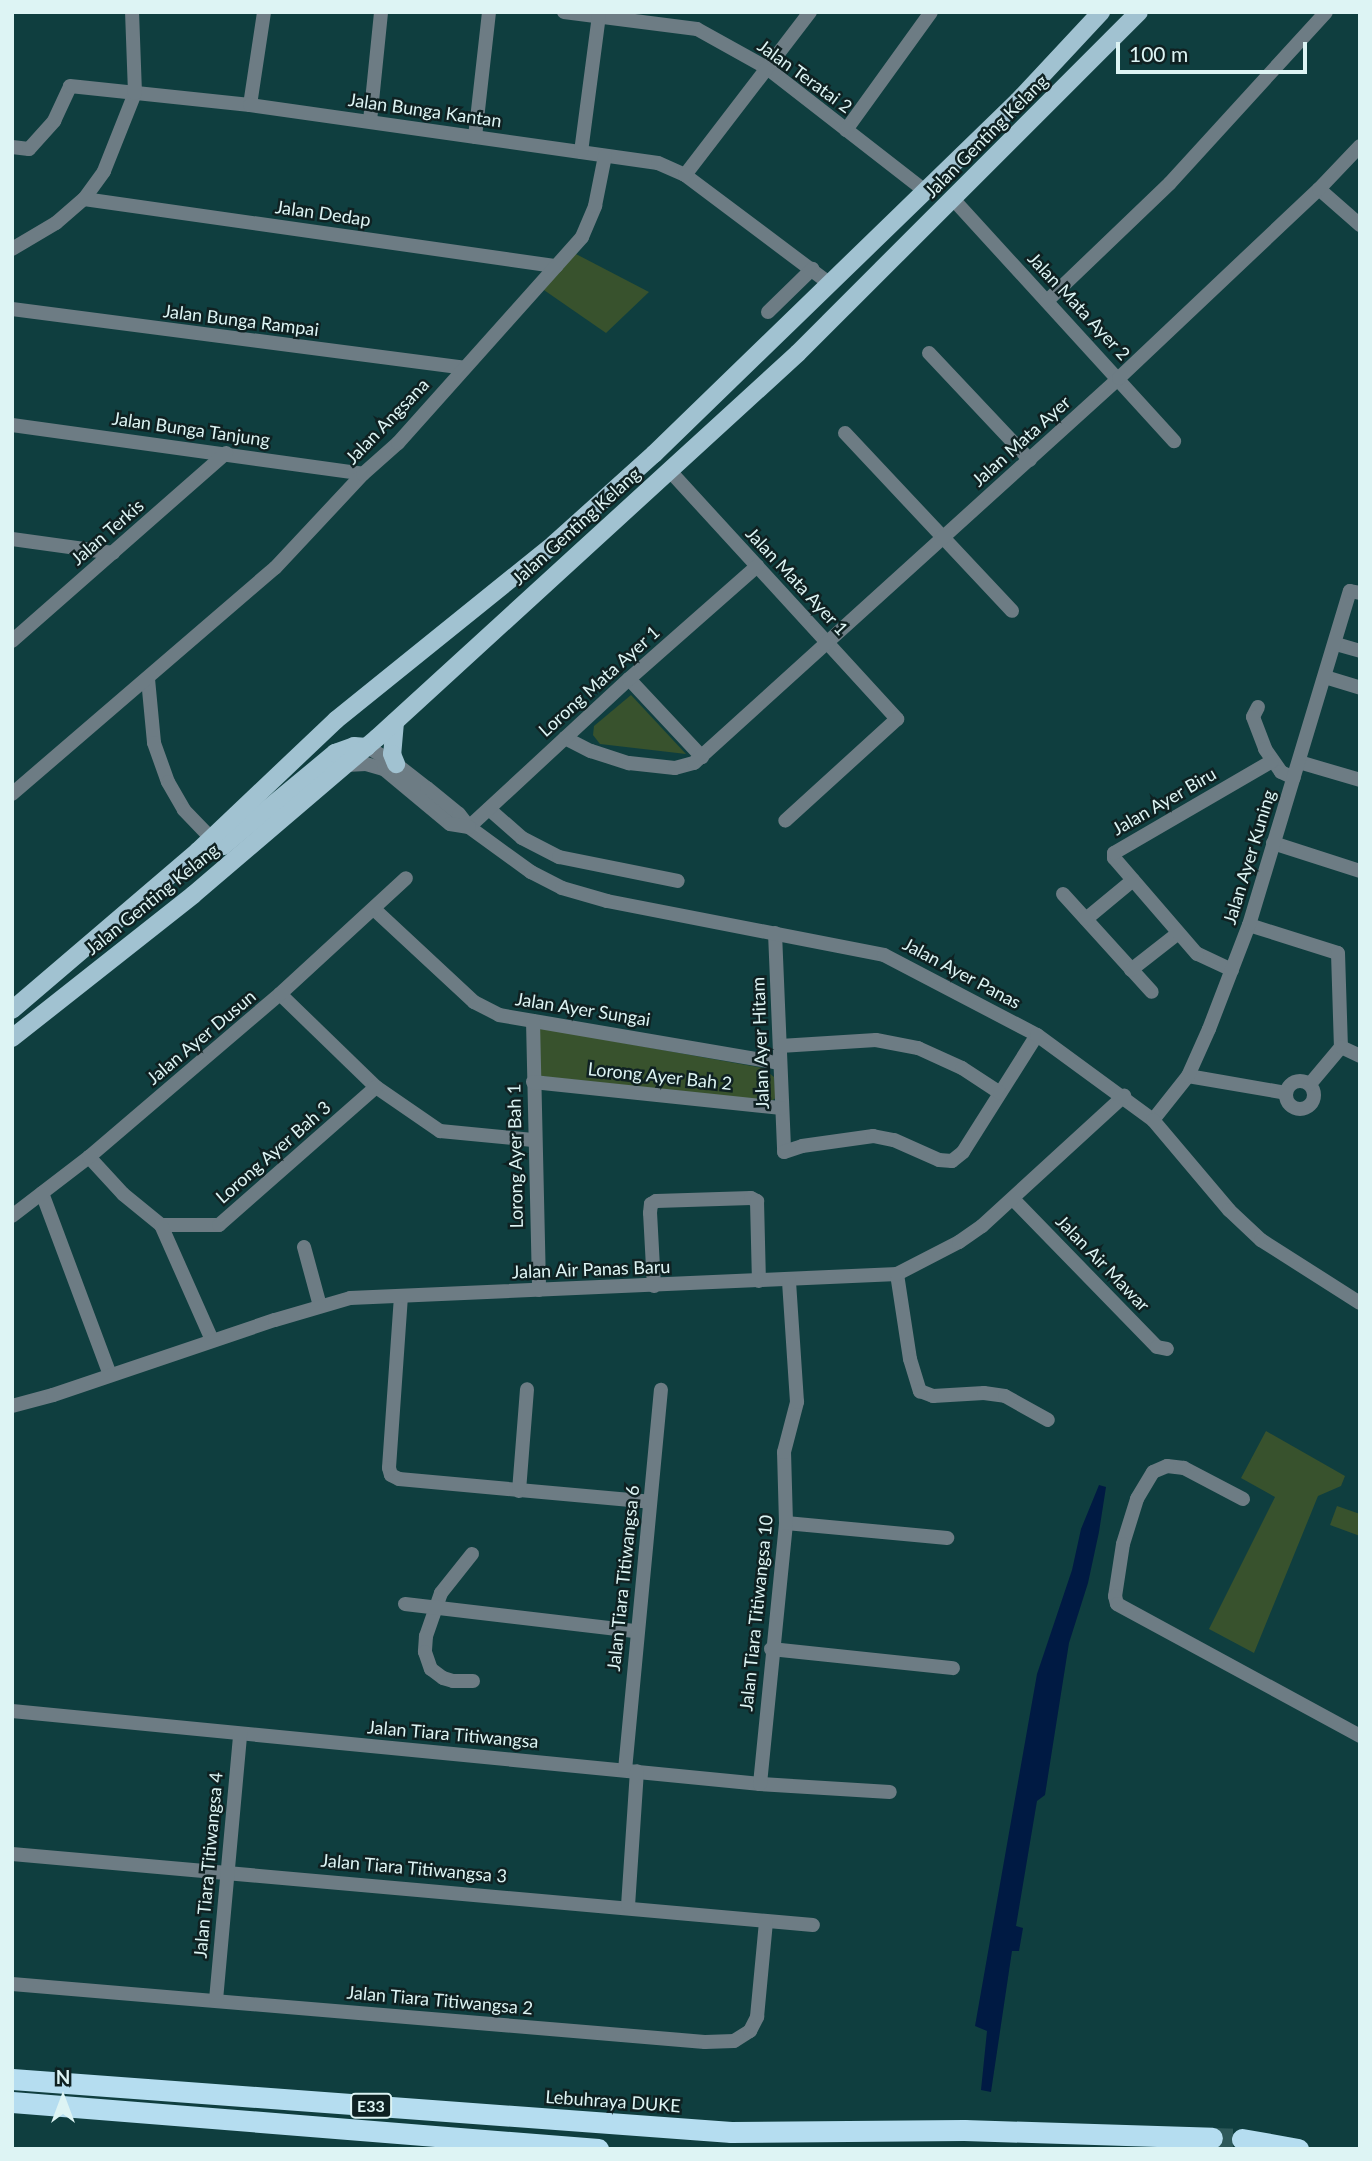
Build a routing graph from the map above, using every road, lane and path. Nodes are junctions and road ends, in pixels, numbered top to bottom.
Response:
1 (132, 12) edge
2 (264, 12) edge
3 (381, 12) edge
4 (489, 12) edge
5 (564, 12) edge
6 (810, 12) edge
7 (931, 12) edge
8 (1139, 12) edge
9 (1326, 12) edge
10 (1093, 15) edge
11 (599, 16) junction
12 (767, 68) junction
13 (135, 93) junction
14 (250, 105) junction
15 (370, 121) junction
16 (846, 130) junction
17 (475, 137) junction
18 (1360, 146) edge
19 (12, 147) edge
20 (581, 152) junction
21 (605, 156) junction
22 (685, 175) junction
23 (1319, 189) junction
24 (926, 192) junction
25 (84, 199) junction
26 (953, 199) junction
27 (1360, 225) edge
28 (12, 249) edge
29 (900, 251) junction
30 (555, 266) junction
31 (811, 269) junction
32 (830, 284) junction
33 (1047, 301) junction
34 (12, 309) edge
35 (768, 312) dead end
36 (929, 354) dead end
37 (464, 368) junction
38 (1119, 378) junction
39 (12, 425) edge
40 (845, 433) dead end
41 (1174, 441) dead end
42 (226, 453) junction
43 (1030, 460) junction
44 (669, 470) junction
45 (363, 474) junction
46 (943, 538) junction
47 (12, 539) edge
48 (113, 552) junction
49 (757, 566) junction
50 (1355, 592) edge
51 (1012, 611) dead end
52 (12, 641) edge
53 (827, 643) junction
54 (1336, 644) junction
55 (1360, 651) edge
56 (1325, 677) junction
57 (148, 679) junction
58 (629, 679) junction
59 (1360, 688) edge
60 (1258, 707) dead end
61 (395, 722) junction
62 (565, 738) junction
63 (367, 747) junction
64 (702, 757) junction
65 (1272, 761) junction
66 (1299, 762) junction
67 (396, 764) junction
68 (346, 765) junction
69 (1294, 778) junction
70 (1360, 780) edge
71 (12, 794) edge
72 (489, 809) junction
73 (785, 821) dead end
74 (469, 827) junction
75 (211, 838) junction
76 (1273, 843) junction
77 (198, 851) junction
78 (1360, 871) edge
79 (407, 878) dead end
80 (1133, 880) junction
81 (678, 881) dead end
82 (1063, 894) dead end
83 (375, 910) junction
84 (1086, 919) junction
85 (1249, 925) junction
86 (775, 933) junction
87 (1177, 934) junction
88 (1131, 970) junction
89 (1232, 970) junction
90 (1152, 992) dead end
91 (281, 994) junction
92 (12, 1010) edge
93 (533, 1021) junction
94 (1037, 1035) junction
95 (12, 1038) edge
96 (780, 1046) junction
97 (1342, 1047) junction
98 (1360, 1056) edge
99 (780, 1063) junction
100 (1188, 1076) junction
101 (533, 1082) junction
102 (1310, 1084) junction
103 (376, 1087) junction
104 (1000, 1093) junction
105 (1286, 1093) junction
106 (1124, 1096) junction
107 (782, 1108) junction
108 (1153, 1120) junction
109 (533, 1140) junction
110 (89, 1157) junction
111 (42, 1193) junction
112 (1013, 1199) junction
113 (12, 1216) edge
114 (161, 1225) junction
115 (304, 1247) dead end
116 (897, 1274) junction
117 (789, 1280) junction
118 (759, 1281) junction
119 (654, 1286) junction
120 (539, 1290) junction
121 (401, 1296) junction
122 (1360, 1303) edge
123 (320, 1307) junction
124 (212, 1340) junction
125 (1167, 1349) dead end
126 (110, 1375) junction
127 (527, 1389) dead end
128 (661, 1390) dead end
129 (12, 1406) edge
130 (1048, 1420) dead end
131 (519, 1491) junction
132 (1243, 1499) dead end
133 (650, 1502) junction
134 (786, 1523) junction
135 (947, 1538) dead end
136 (472, 1554) dead end
137 (405, 1604) dead end
138 (436, 1608) junction
139 (636, 1631) junction
140 (771, 1649) junction
141 (953, 1668) dead end
142 (473, 1681) dead end
143 (12, 1711) edge
144 (240, 1734) junction
145 (1360, 1736) edge
146 (631, 1771) junction
147 (760, 1784) junction
148 (890, 1793) dead end
149 (12, 1854) edge
150 (226, 1871) junction
151 (628, 1906) junction
152 (766, 1920) junction
153 (813, 1924) dead end
154 (12, 1984) edge
155 (216, 2000) junction
156 (12, 2079) edge
157 (12, 2102) edge
158 (1212, 2138) tunnel mouth
159 (1242, 2139) tunnel mouth
160 (598, 2149) edge
161 (1298, 2149) edge

1 - 13 street
2 - 14 street
3 - 15 street
4 - 17 street
5 - 11 street, Jalan Teratai 2
6 - 12 street
7 - 16 street
8 - 26 main road, Jalan Genting Kelang
9 - 33 street
10 - 24 main road, Jalan Genting Kelang
11 - 12 street, Jalan Teratai 2
11 - 20 street
12 - 16 street, Jalan Teratai 2
12 - 22 street
13 - 14 street, Jalan Bunga Kantan
13 - 19 street, Jalan Bunga Kantan
13 - 25 street
14 - 15 street, Jalan Bunga Kantan
15 - 17 street, Jalan Bunga Kantan
16 - 24 street, Jalan Teratai 2
17 - 20 street, Jalan Bunga Kantan
18 - 23 street, Jalan Mata Ayer
20 - 21 street, Jalan Bunga Kantan
21 - 22 street, Jalan Bunga Kantan
21 - 30 street, Jalan Angsana
22 - 31 street, Jalan Bunga Kantan
23 - 27 street
23 - 38 street, Jalan Mata Ayer
24 - 32 main road, Jalan Genting Kelang
25 - 28 street
25 - 30 street, Jalan Dedap
26 - 29 main road, Jalan Genting Kelang
26 - 33 street, Jalan Mata Ayer 2
29 - 32 main road
29 - 44 main road, Jalan Genting Kelang
30 - 37 street, Jalan Angsana
31 - 32 street, Jalan Bunga Kantan
31 - 35 street
32 - 75 main road, Jalan Genting Kelang
33 - 38 street, Jalan Mata Ayer 2
34 - 37 street, Jalan Bunga Rampai
36 - 43 street
37 - 45 street, Jalan Angsana
38 - 41 street, Jalan Mata Ayer 2
38 - 43 street, Jalan Mata Ayer
39 - 42 street, Jalan Bunga Tanjung
40 - 46 street
42 - 45 street, Jalan Bunga Tanjung
42 - 48 street, Jalan Terkis
43 - 46 street, Jalan Mata Ayer
44 - 49 street, Jalan Mata Ayer 1
44 - 61 main road, Jalan Genting Kelang
45 - 57 street, Jalan Angsana
46 - 51 street
46 - 53 street, Jalan Mata Ayer
47 - 48 street
48 - 52 street, Jalan Terkis
49 - 53 street, Jalan Mata Ayer 1
49 - 58 street, Lorong Mata Ayer 1
50 - 54 street, Jalan Ayer Kuning
53 - 64 street, Jalan Mata Ayer
53 - 73 street, Jalan Mata Ayer 1
54 - 55 street
54 - 56 street, Jalan Ayer Kuning
56 - 59 street
56 - 66 street, Jalan Ayer Kuning
57 - 71 street, Jalan Angsana
57 - 75 street
58 - 62 street, Lorong Mata Ayer 1
58 - 64 street
60 - 65 street
61 - 63 main road, Jalan Genting Kelang
61 - 67 main road
62 - 64 street
62 - 72 street, Lorong Mata Ayer 1
63 - 67 street, Jalan Ayer Panas
63 - 68 main road, Jalan Genting Kelang
63 - 77 main road
65 - 69 street
65 - 80 street, Jalan Ayer Biru
66 - 69 street, Jalan Ayer Kuning
66 - 70 street
67 - 74 street, Jalan Ayer Panas
68 - 74 street, Jalan Ayer Panas
68 - 95 main road, Jalan Genting Kelang
69 - 76 street, Jalan Ayer Kuning
72 - 74 street, Lorong Mata Ayer 1
72 - 81 street
74 - 86 street, Jalan Ayer Panas
75 - 77 main road, Jalan Genting Kelang
76 - 78 street
76 - 85 street, Jalan Ayer Kuning
77 - 92 main road, Jalan Genting Kelang
79 - 83 street, Jalan Ayer Dusun
80 - 84 street
80 - 87 street, Jalan Ayer Biru
82 - 84 street
83 - 91 street, Jalan Ayer Dusun
83 - 93 street, Jalan Ayer Sungai
84 - 88 street
85 - 89 street, Jalan Ayer Kuning
85 - 97 street
86 - 94 street, Jalan Ayer Panas
86 - 96 street, Jalan Ayer Hitam
87 - 88 street
87 - 89 street, Jalan Ayer Biru
88 - 90 street
89 - 100 street, Jalan Ayer Kuning
91 - 103 street
91 - 110 street, Jalan Ayer Dusun
93 - 99 street, Jalan Ayer Sungai
93 - 101 street, Lorong Ayer Bah 1
94 - 104 street
94 - 106 street, Jalan Ayer Panas
96 - 99 street, Jalan Ayer Hitam
96 - 104 street
97 - 98 street
97 - 102 street
99 - 107 street, Jalan Ayer Hitam
100 - 105 street
100 - 108 street, Jalan Ayer Kuning
101 - 107 street, Lorong Ayer Bah 2
101 - 109 street, Lorong Ayer Bah 1
102 - 105 street
102 - 105 street
103 - 109 street
103 - 114 street, Lorong Ayer Bah 3
104 - 107 street, Jalan Ayer Hitam
106 - 108 street, Jalan Ayer Panas
106 - 112 street, Jalan Air Panas Baru
108 - 122 street, Jalan Ayer Panas
109 - 120 street, Lorong Ayer Bah 1
110 - 111 street, Jalan Ayer Dusun
110 - 114 street
111 - 113 street, Jalan Ayer Dusun
111 - 126 street
112 - 116 street, Jalan Air Panas Baru
112 - 125 street, Jalan Air Mawar
114 - 124 street
115 - 123 street
116 - 117 street, Jalan Air Panas Baru
116 - 130 street
117 - 118 street, Jalan Air Panas Baru
117 - 134 street, Jalan Tiara Titiwangsa 10
118 - 119 street, Jalan Air Panas Baru
118 - 119 street
119 - 120 street, Jalan Air Panas Baru
120 - 121 street, Jalan Air Panas Baru
121 - 123 street, Jalan Air Panas Baru
121 - 131 street
123 - 124 street, Jalan Air Panas Baru
124 - 126 street, Jalan Air Panas Baru
126 - 129 street, Jalan Air Panas Baru
127 - 131 street
128 - 133 street, Jalan Tiara Titiwangsa 6
131 - 133 street
132 - 145 street
133 - 139 street, Jalan Tiara Titiwangsa 6
134 - 135 street
134 - 140 street, Jalan Tiara Titiwangsa 10
136 - 138 street
137 - 138 street
138 - 139 street
138 - 142 street
139 - 146 street, Jalan Tiara Titiwangsa 6
140 - 141 street
140 - 147 street, Jalan Tiara Titiwangsa 10
143 - 144 street, Jalan Tiara Titiwangsa
144 - 146 street, Jalan Tiara Titiwangsa
144 - 150 street, Jalan Tiara Titiwangsa 4
146 - 147 street, Jalan Tiara Titiwangsa
146 - 151 street, Jalan Tiara Titiwangsa 6
147 - 148 street, Jalan Tiara Titiwangsa
149 - 150 street, Jalan Tiara Titiwangsa 3
150 - 151 street, Jalan Tiara Titiwangsa 3
150 - 155 street, Jalan Tiara Titiwangsa 4
151 - 152 street, Jalan Tiara Titiwangsa 3
152 - 153 street, Jalan Tiara Titiwangsa 3
152 - 155 street, Jalan Tiara Titiwangsa 2
154 - 155 street, Jalan Tiara Titiwangsa 2
156 - 158 highway, Lebuhraya DUKE / E33
157 - 160 highway, E33
159 - 161 highway

